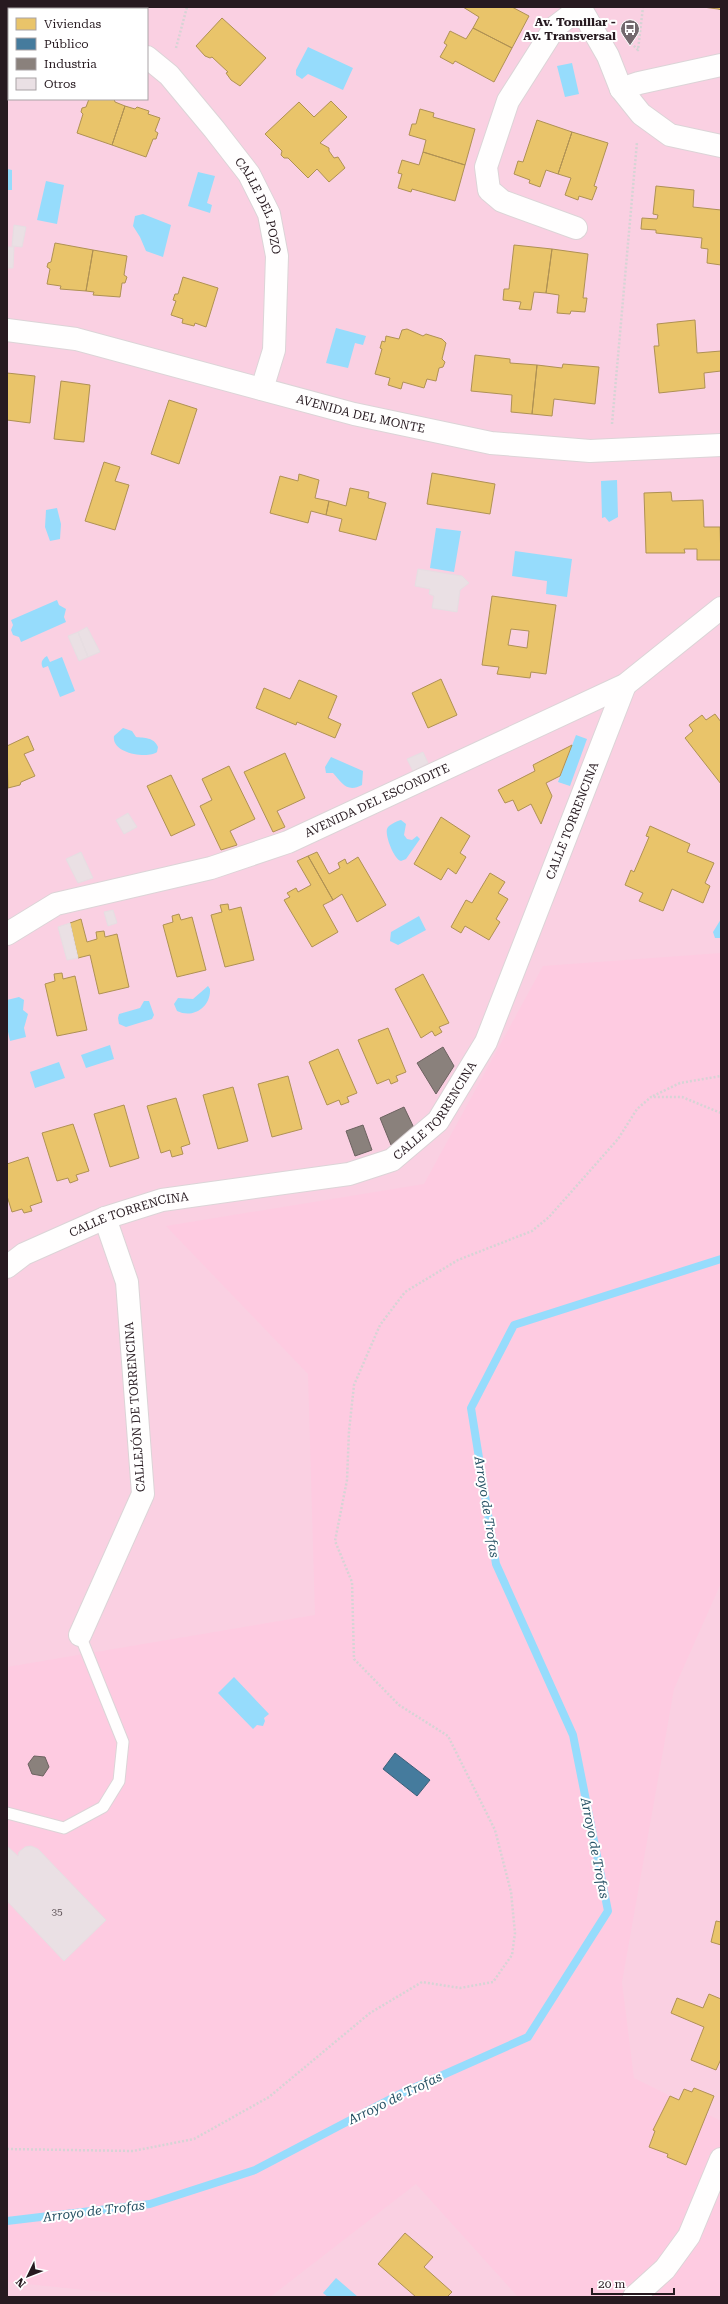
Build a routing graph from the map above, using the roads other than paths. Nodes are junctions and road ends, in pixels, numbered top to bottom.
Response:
1 (580, 7) edge
2 (148, 58) edge
3 (721, 65) edge
4 (621, 89) junction
5 (721, 146) edge
6 (576, 228) dead end
7 (7, 330) edge
8 (262, 389) junction
9 (721, 445) edge
10 (721, 608) edge
11 (625, 685) junction
12 (7, 934) edge
13 (105, 1218) junction
14 (7, 1267) edge
15 (80, 1634) joint
16 (7, 1813) edge
17 (721, 2159) edge
18 (634, 2297) edge

1 - 4 street
1 - 6 street
2 - 8 street, CALLE DEL POZO
3 - 4 street
4 - 5 street
7 - 8 street, AVENIDA DEL MONTE
8 - 9 street, AVENIDA DEL MONTE
10 - 11 street, AVENIDA DEL ESCONDITE
11 - 12 street, AVENIDA DEL ESCONDITE
11 - 13 street, CALLE TORRENCINA
13 - 14 street, CALLE TORRENCINA
13 - 15 street, CALLEJÓN DE TORRENCINA
15 - 16 lane
17 - 18 street

